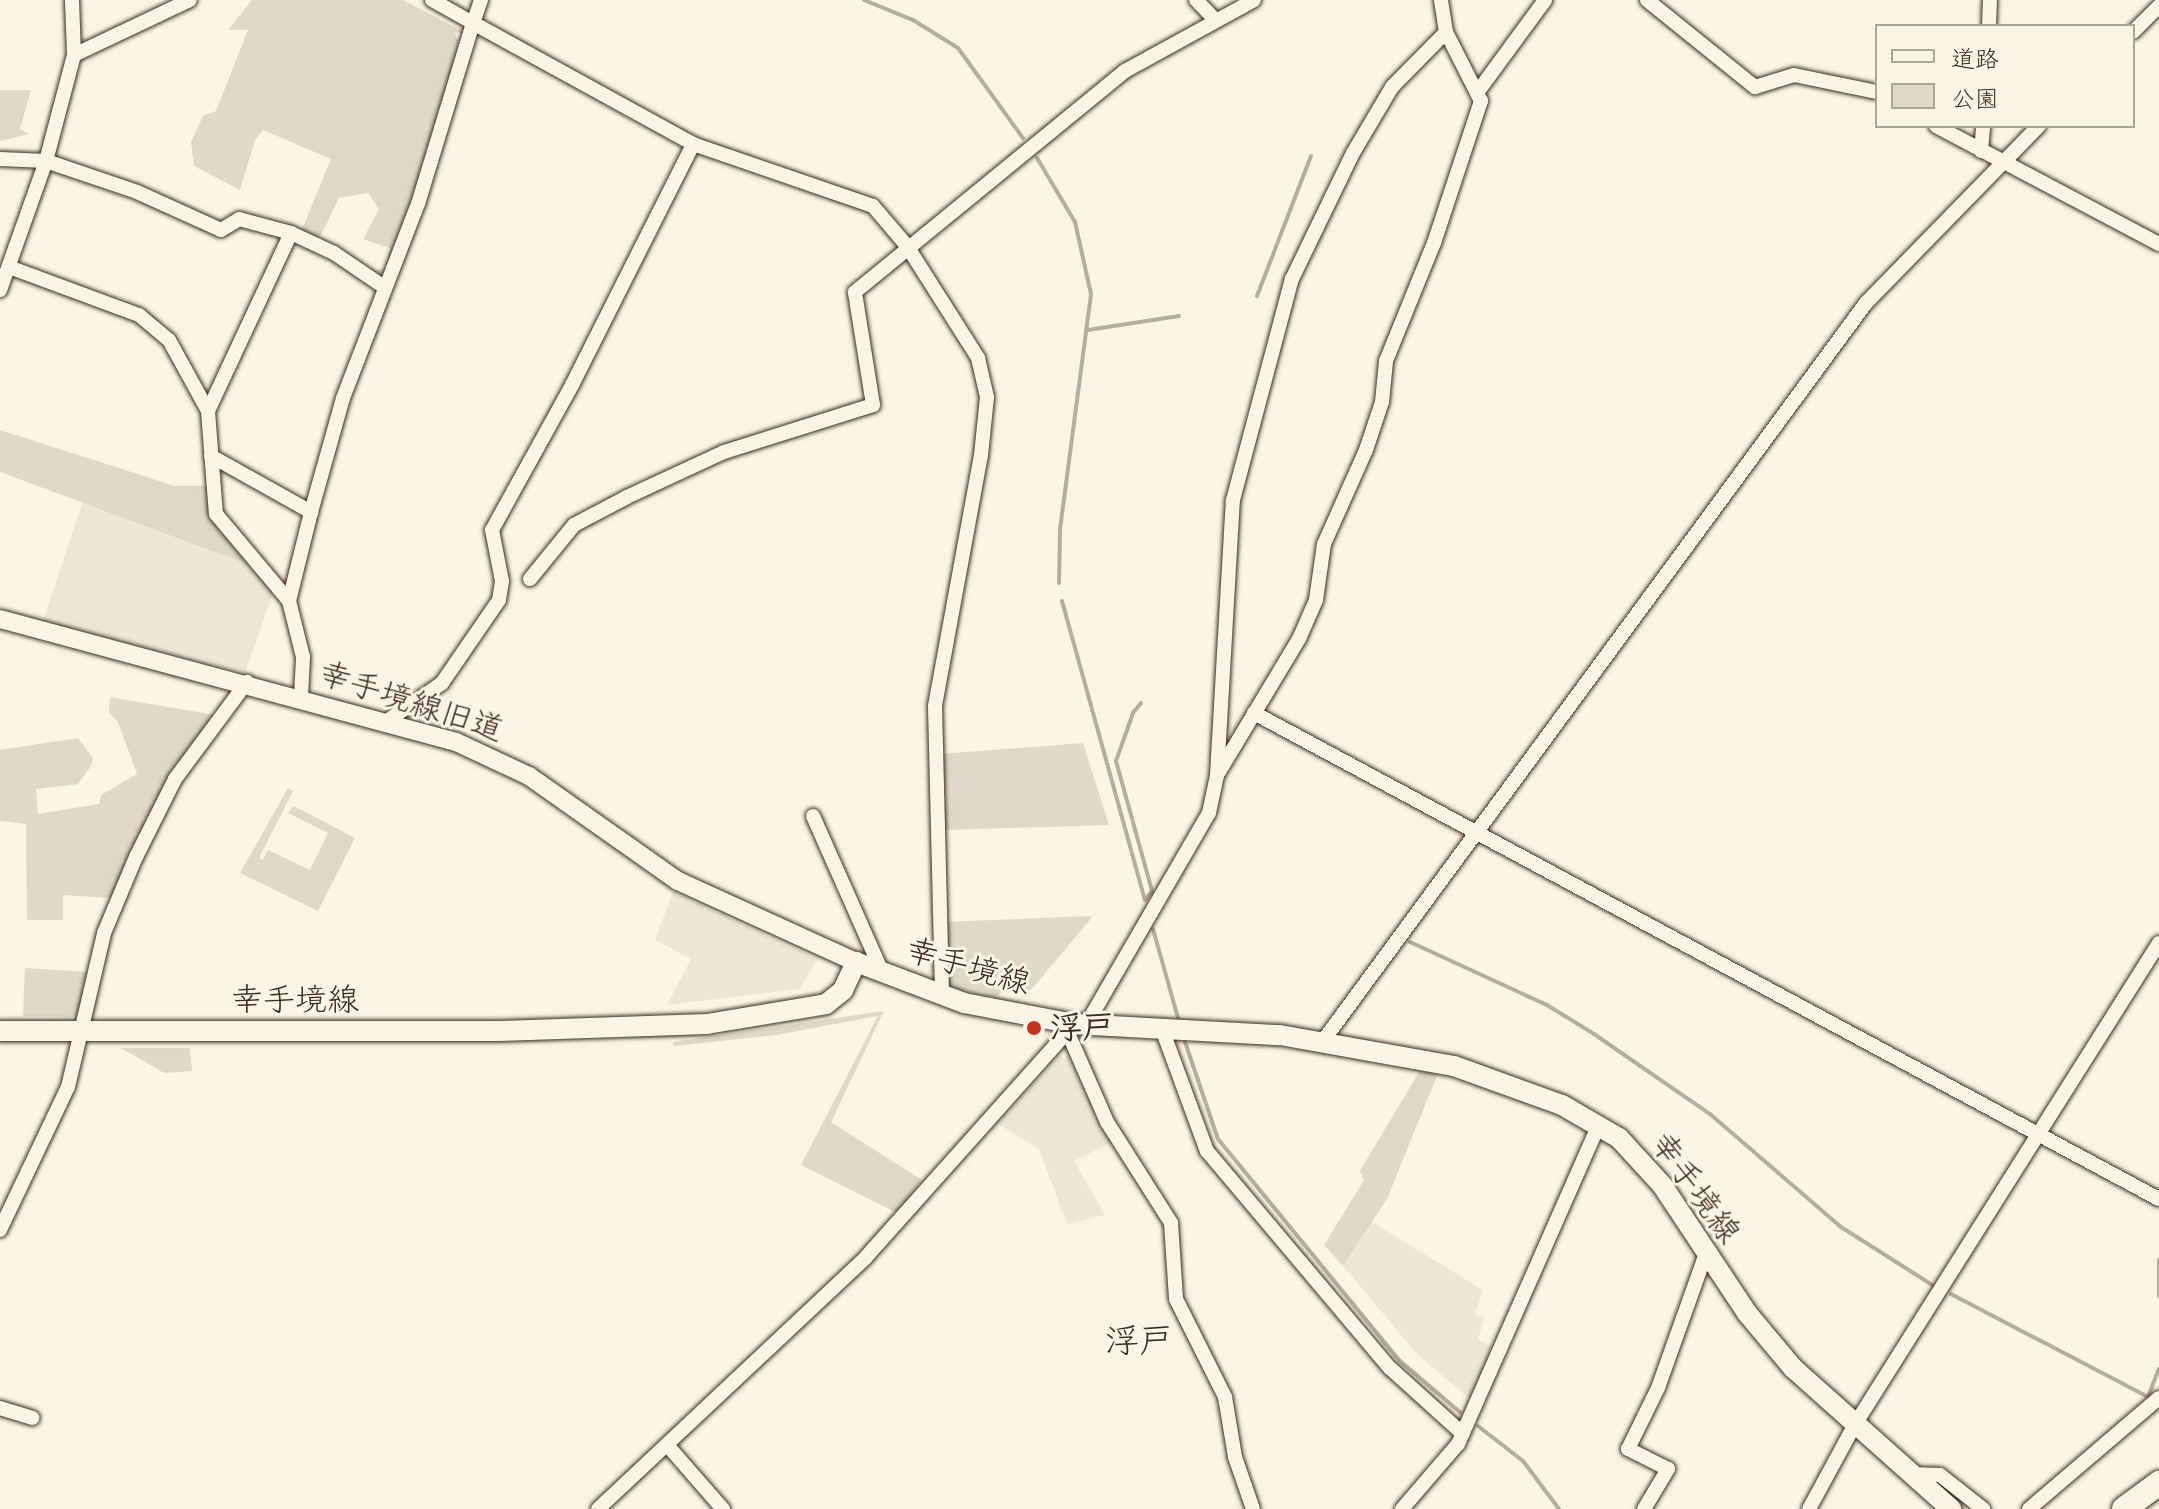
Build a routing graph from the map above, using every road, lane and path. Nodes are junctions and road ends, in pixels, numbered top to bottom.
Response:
1 (72, 0) edge
2 (190, 0) edge
3 (432, 0) edge
4 (481, 0) edge
5 (1196, 0) edge
6 (1254, 0) edge
7 (1441, 0) edge
8 (1545, 0) edge
9 (1647, 0) edge
10 (1990, 0) edge
11 (2159, 6) edge
12 (1215, 20) junction
13 (473, 23) junction
14 (1989, 24) edge
15 (2135, 30) edge
16 (1446, 32) junction
17 (74, 55) junction
18 (1479, 90) junction
19 (1875, 92) edge
20 (1940, 128) edge
21 (1983, 128) edge
22 (2037, 128) edge
23 (693, 144) junction
24 (1981, 151) junction
25 (0, 159) edge
26 (46, 161) junction
27 (2004, 161) junction
28 (291, 233) junction
29 (2159, 244) edge
30 (907, 246) junction
31 (9, 267) junction
32 (384, 287) junction
33 (0, 290) edge
34 (208, 411) junction
35 (211, 456) junction
36 (311, 512) junction
37 (530, 579) dead end
38 (289, 601) junction
39 (0, 619) edge
40 (247, 682) junction
41 (301, 697) junction
42 (1254, 713) junction
43 (387, 721) junction
44 (1217, 775) junction
45 (813, 816) dead end
46 (1477, 834) junction
47 (2159, 943) edge
48 (856, 962) junction
49 (883, 974) junction
50 (942, 997) junction
51 (1076, 1027) junction
52 (1162, 1029) junction
53 (0, 1031) edge
54 (82, 1031) junction
55 (1323, 1041) junction
56 (1599, 1124) junction
57 (2038, 1134) junction
58 (2159, 1199) edge
59 (0, 1230) edge
60 (1706, 1253) junction
61 (2159, 1398) edge
62 (0, 1408) edge
63 (33, 1418) dead end
64 (1854, 1426) junction
65 (1463, 1434) junction
66 (668, 1446) junction
67 (1909, 1474) junction
68 (2159, 1483) edge
69 (1949, 1508) edge
70 (598, 1509) edge
71 (723, 1509) edge
72 (1253, 1509) edge
73 (1402, 1509) edge
74 (1644, 1509) edge
75 (1809, 1509) edge
76 (1983, 1509) edge
77 (2029, 1509) edge
78 (2124, 1509) edge

1 - 17 street
2 - 17 street
3 - 13 street
4 - 13 street
5 - 12 street
6 - 12 street
7 - 16 street
8 - 18 street
9 - 19 street
10 - 14 street
11 - 15 street
12 - 30 street
13 - 23 street
13 - 32 street
16 - 18 street
16 - 44 street
17 - 26 street
18 - 42 street
20 - 24 street
21 - 24 street
22 - 27 street
23 - 30 street
23 - 43 street
24 - 27 street
25 - 26 street
26 - 28 street
26 - 31 street
27 - 29 street
27 - 46 street
28 - 32 street
28 - 34 street
30 - 37 street
30 - 50 street
31 - 33 street
31 - 34 street
32 - 36 street
34 - 35 street
35 - 36 street
35 - 38 street
36 - 38 street
38 - 41 street
39 - 40 street, 幸手境線旧道
40 - 41 street, 幸手境線旧道
40 - 54 street
41 - 43 street, 幸手境線旧道
42 - 44 street
42 - 46 street
43 - 48 street, 幸手境線旧道
44 - 51 street
45 - 49 street
46 - 55 street
46 - 57 street
47 - 57 street
48 - 49 main road, 幸手境線
48 - 54 main road, 幸手境線
49 - 50 main road, 幸手境線
50 - 51 main road, 幸手境線
51 - 52 main road, 幸手境線
51 - 66 street
51 - 72 street
52 - 55 main road, 幸手境線
52 - 65 street
53 - 54 main road, 幸手境線
54 - 59 street
55 - 56 main road, 幸手境線
56 - 60 main road, 幸手境線
56 - 65 street
57 - 58 street
57 - 64 street
60 - 64 main road, 幸手境線
60 - 74 street
61 - 77 street
62 - 63 street
64 - 67 main road, 幸手境線
64 - 75 street
65 - 73 street
66 - 70 street
66 - 71 street
67 - 69 main road, 幸手境線
67 - 76 street
68 - 78 highway

